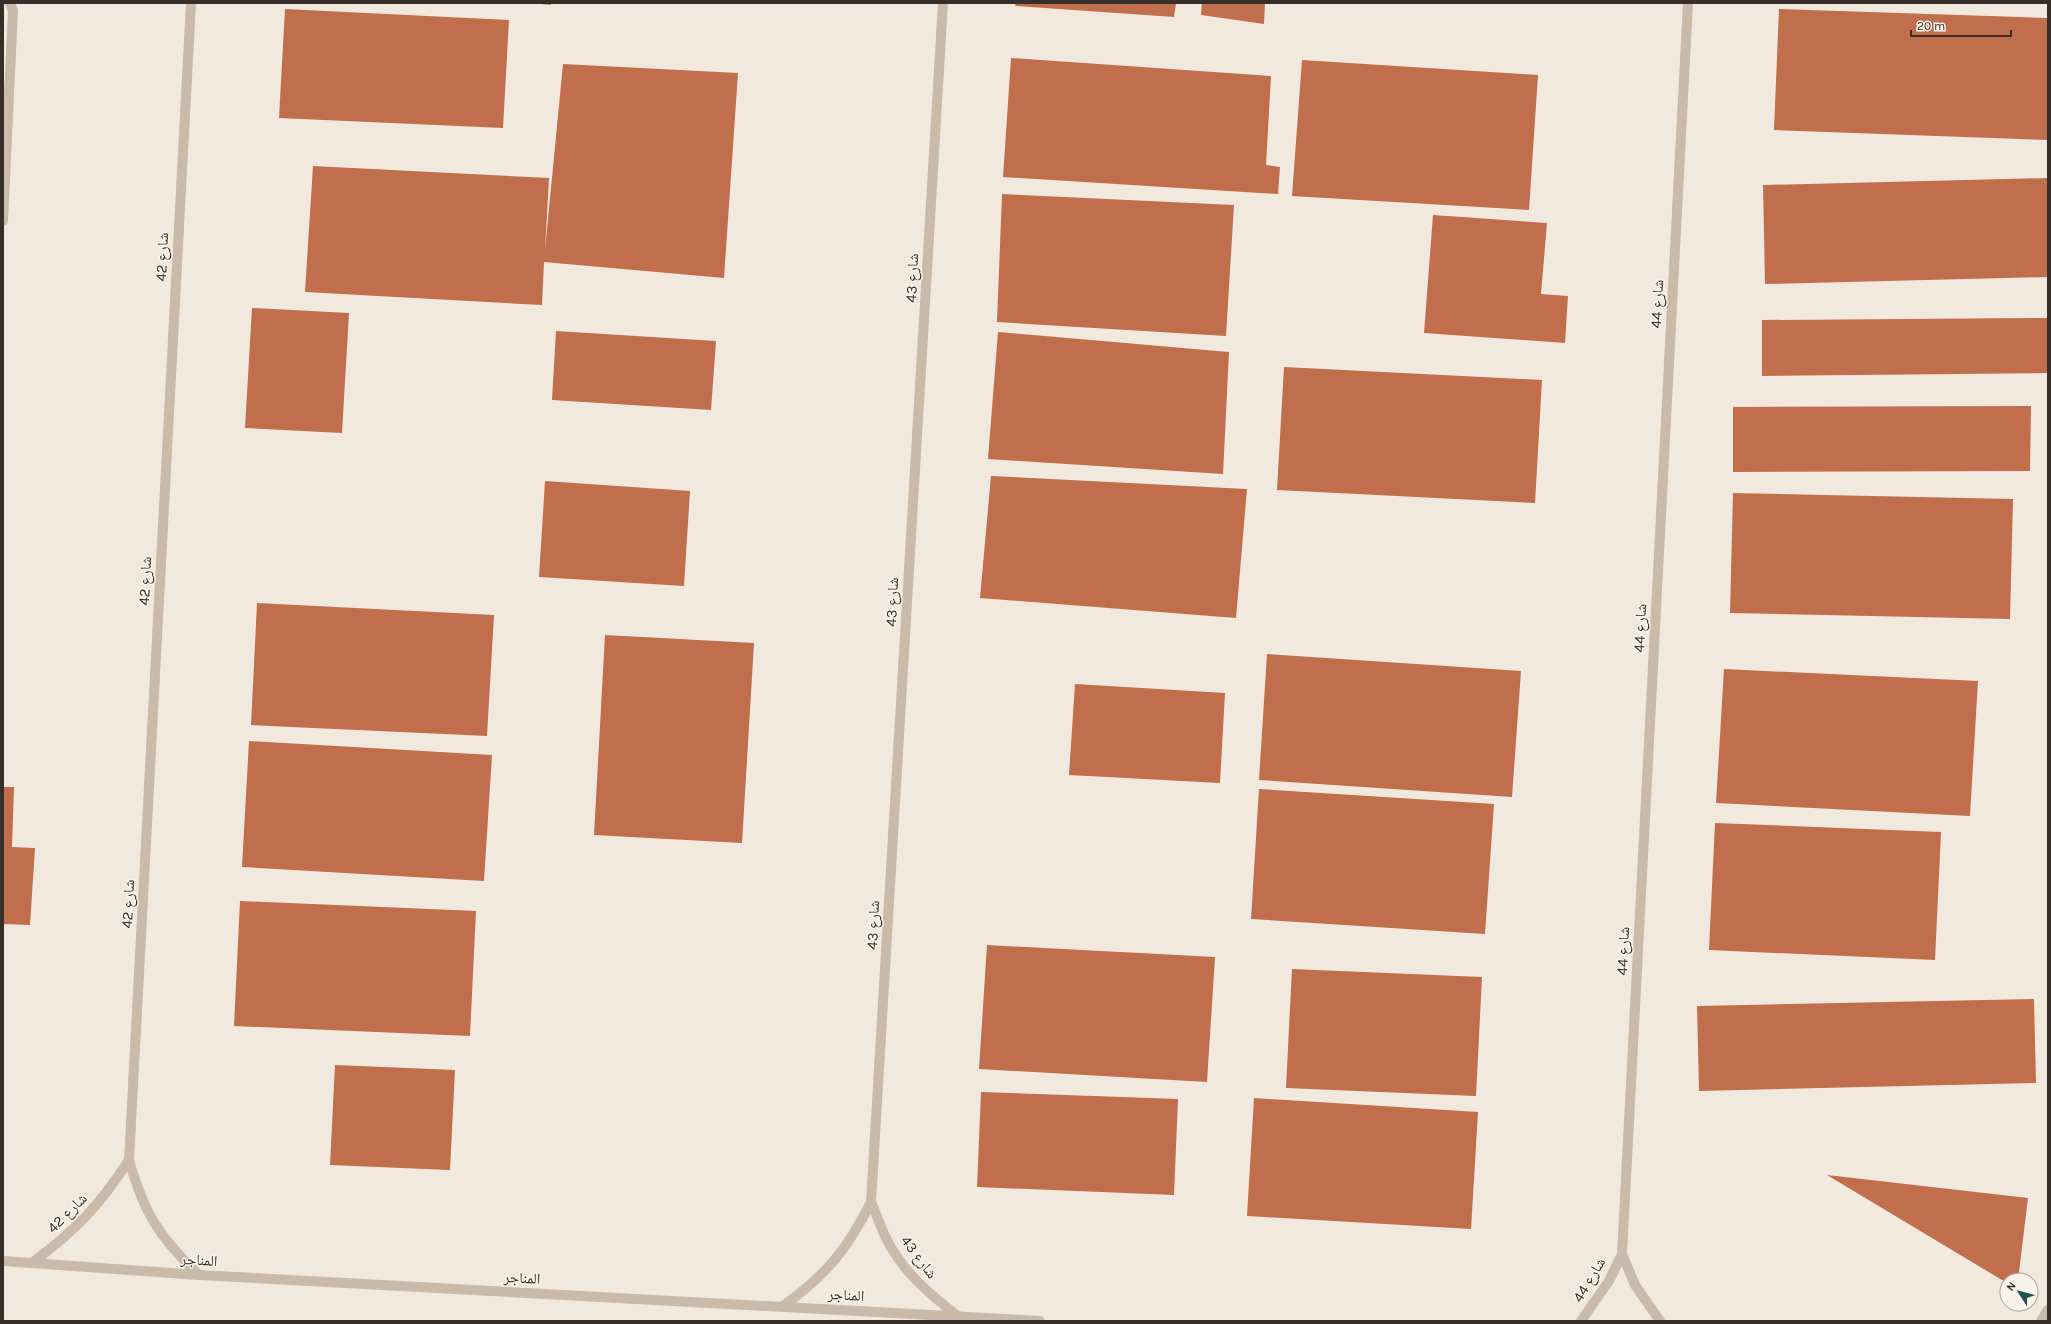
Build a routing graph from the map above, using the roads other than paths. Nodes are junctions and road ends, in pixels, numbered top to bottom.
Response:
1 (10, 3) edge
2 (191, 3) edge
3 (943, 3) edge
4 (1688, 3) edge
5 (3, 221) edge
6 (129, 1160) junction
7 (872, 1202) junction
8 (1622, 1254) junction
9 (3, 1261) edge
10 (33, 1262) junction
11 (199, 1275) junction
12 (783, 1306) junction
13 (2048, 1310) edge
14 (959, 1316) junction
15 (1040, 1321) edge
16 (1581, 1321) edge
17 (1660, 1321) edge
18 (2041, 1321) edge

1 - 5 street
2 - 6 street, شارع 42
3 - 7 street, شارع 43
4 - 8 street, شارع 44
6 - 10 street, شارع 42
6 - 11 street, شارع 42
7 - 12 street, شارع 43
7 - 14 street, شارع 43
8 - 16 street, شارع 44
8 - 17 street, شارع 44
9 - 10 street, المناجر
10 - 11 street, المناجر
11 - 12 street, المناجر
12 - 14 street, المناجر
13 - 18 street
14 - 15 street, المناجر

